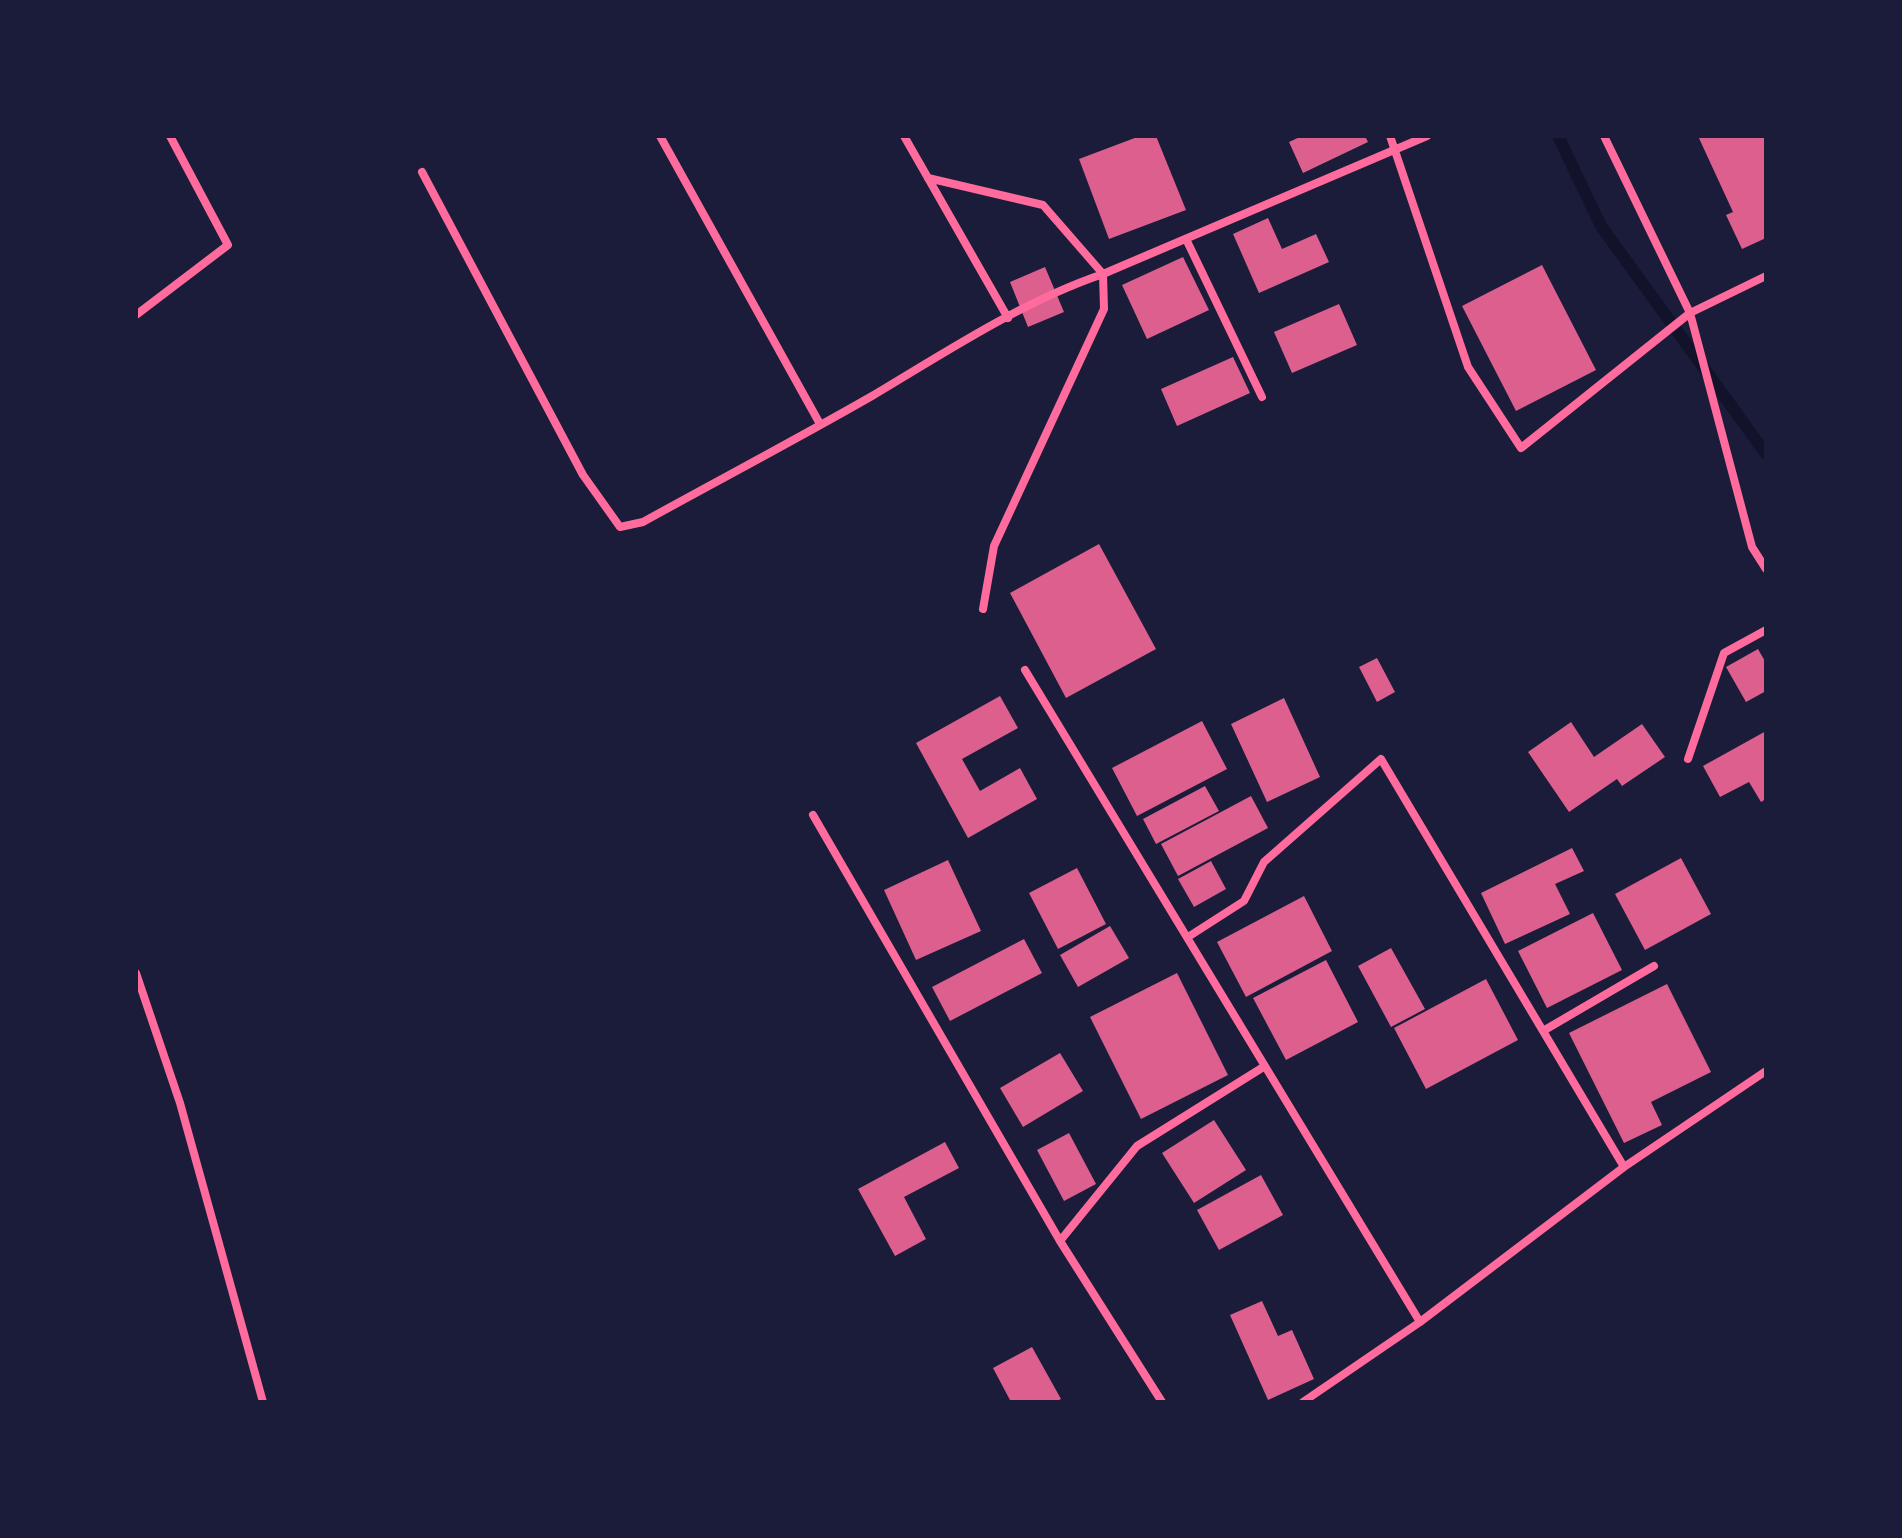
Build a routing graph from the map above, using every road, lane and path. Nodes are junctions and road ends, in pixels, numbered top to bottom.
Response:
1 (170, 136) edge
2 (660, 136) edge
3 (904, 136) edge
4 (1390, 136) edge
5 (1427, 136) edge
6 (1604, 136) edge
7 (1396, 149) junction
8 (422, 172) dead end
9 (928, 178) junction
10 (1186, 239) junction
11 (1103, 274) junction
12 (1766, 276) edge
13 (1688, 314) junction
14 (136, 315) edge
15 (1008, 318) junction
16 (1262, 397) dead end
17 (820, 424) junction
18 (1766, 569) edge
19 (983, 609) dead end
20 (1766, 630) edge
21 (1025, 670) dead end
22 (1688, 759) dead end
23 (813, 815) dead end
24 (1188, 937) junction
25 (1654, 966) dead end
26 (136, 973) edge
27 (1543, 1031) junction
28 (1265, 1066) junction
29 (1766, 1071) edge
30 (1624, 1167) junction
31 (1060, 1241) junction
32 (1420, 1322) junction
33 (263, 1402) edge
34 (1162, 1402) edge
35 (1303, 1402) edge

1 - 14 street
2 - 17 street
3 - 9 street
4 - 7 street
5 - 7 street
6 - 13 street
7 - 10 street
7 - 13 street
8 - 17 street
9 - 11 street
9 - 15 street
10 - 11 street
10 - 16 street
11 - 15 street
11 - 19 street
12 - 13 street
13 - 18 street
15 - 17 street
20 - 22 street
21 - 24 street
23 - 31 street
24 - 27 street
24 - 28 street
25 - 27 street
26 - 33 street
27 - 30 street
28 - 31 street
28 - 32 street
29 - 30 street
30 - 32 street
31 - 34 street
32 - 35 street

